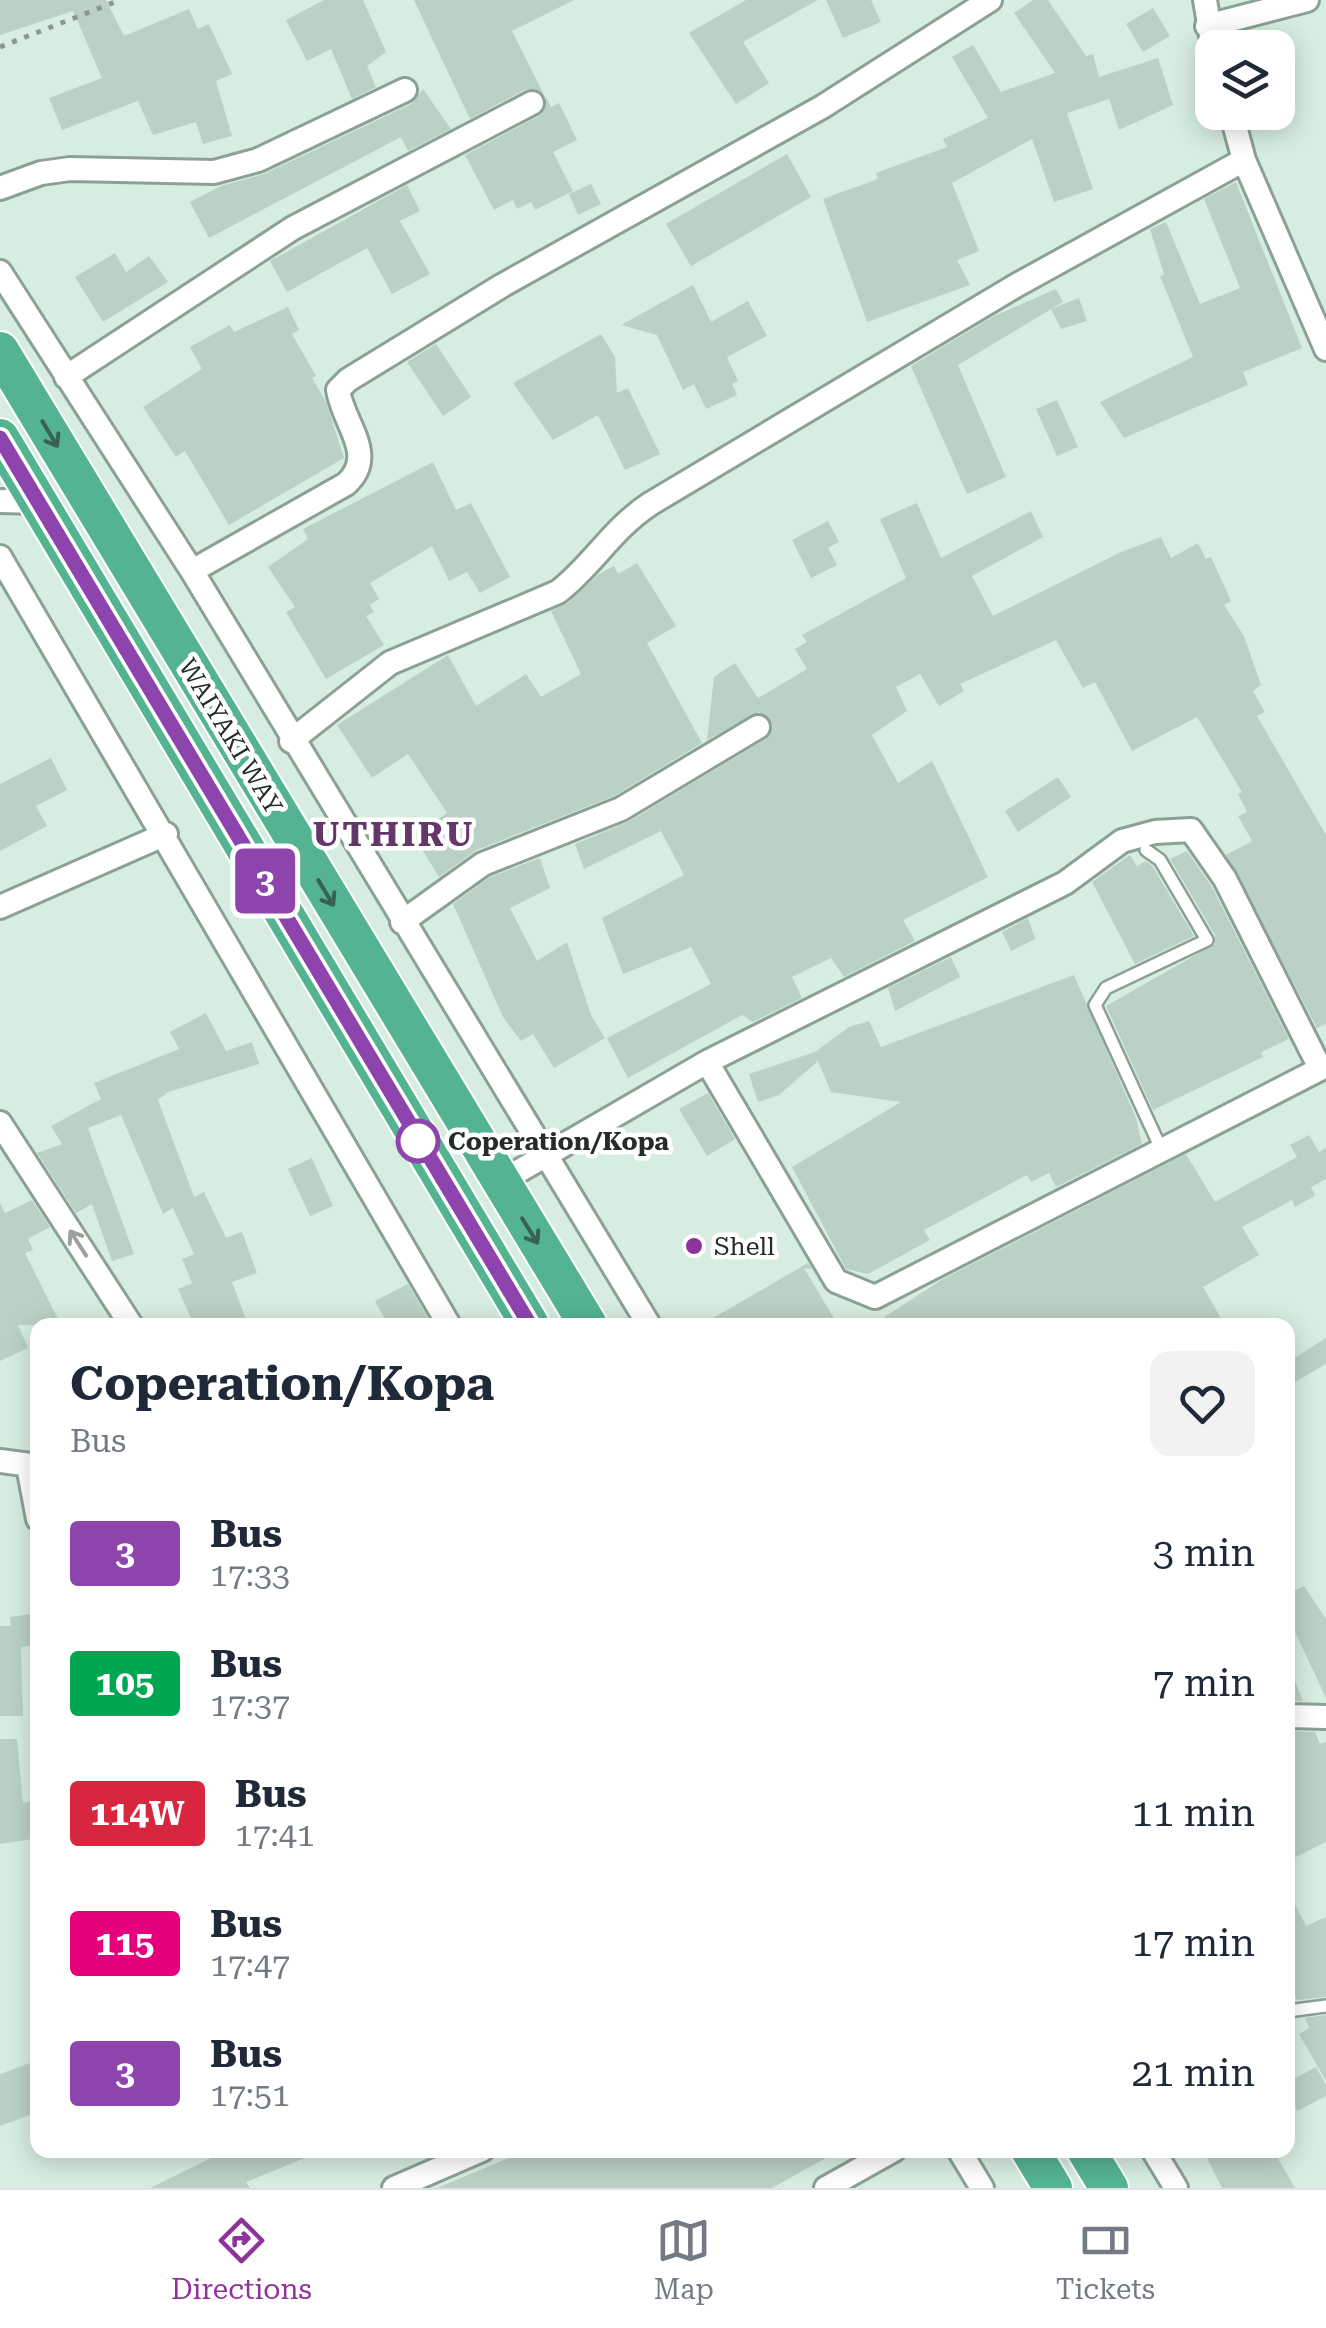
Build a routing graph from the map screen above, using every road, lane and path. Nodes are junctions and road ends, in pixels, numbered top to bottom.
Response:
1 (120, 0) edge
2 (990, 0) edge
3 (1204, 0) edge
4 (1308, 0) edge
5 (1209, 30) edge
6 (1229, 30) edge
7 (0, 48) edge
8 (405, 90) dead end
9 (532, 103) dead end
10 (1236, 130) edge
11 (1244, 160) junction
12 (0, 188) edge
13 (0, 272) edge
14 (1326, 350) edge
15 (0, 351) edge
16 (66, 377) junction
17 (0, 438) edge
18 (0, 501) edge
19 (38, 502) junction
20 (0, 557) edge
21 (192, 571) junction
22 (758, 728) dead end
23 (291, 740) junction
24 (166, 834) junction
25 (1146, 850) dead end
26 (0, 907) edge
27 (402, 922) junction
28 (706, 1062) junction
29 (1323, 1067) edge
30 (0, 1123) edge
31 (1162, 1150) junction
32 (545, 1158) junction
33 (500, 1182) junction
34 (126, 1318) edge
35 (445, 1318) edge
36 (526, 1318) edge
37 (584, 1318) edge
38 (645, 1318) edge
39 (0, 1461) edge
40 (30, 1466) edge
41 (1295, 1716) edge
42 (1326, 1717) edge
43 (1326, 2006) edge
44 (1295, 2010) edge
45 (463, 2158) edge
46 (880, 2158) edge
47 (965, 2158) edge
48 (1035, 2158) edge
49 (1091, 2158) edge
50 (1159, 2158) edge
51 (394, 2188) edge
52 (826, 2188) edge
53 (982, 2188) edge
54 (1053, 2188) edge
55 (1109, 2188) edge
56 (1176, 2188) edge

1 - 7 path
2 - 21 street
3 - 5 street
4 - 6 street
8 - 12 street
9 - 16 street
10 - 11 street
11 - 14 street
11 - 23 street
13 - 16 street
15 -> 33 highway, WAIYAKI WAY
16 - 21 street
17 - 19 highway, WAIYAKI WAY
18 - 19 street
19 - 36 highway, WAIYAKI WAY
20 - 24 street
21 - 23 street
22 - 27 street
23 - 27 street
24 - 26 street
24 - 35 street
25 - 31 lane
27 - 32 street
28 - 29 street
28 - 31 street
28 - 32 street
29 - 31 street
34 -> 30 street
32 - 33 street
32 - 38 street
33 -> 37 highway, WAIYAKI WAY
39 - 40 street
41 - 42 street
43 - 44 lane
45 - 51 street
46 - 52 street
47 - 53 street
48 - 54 highway
49 - 55 highway
50 - 56 street

